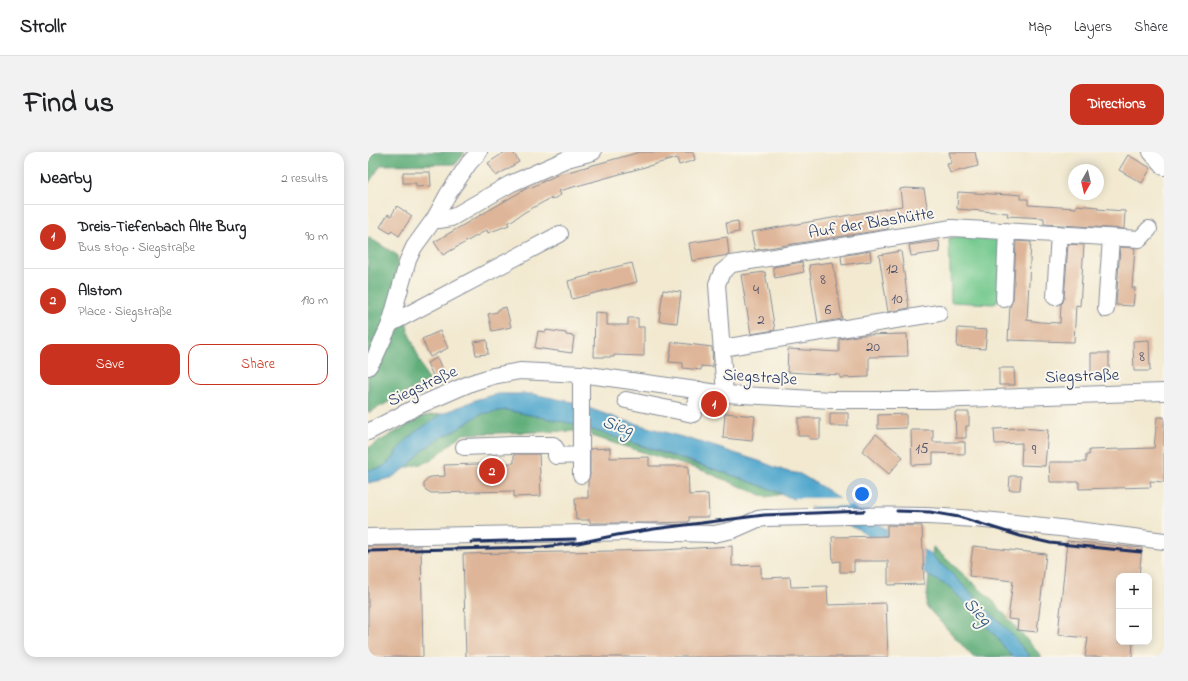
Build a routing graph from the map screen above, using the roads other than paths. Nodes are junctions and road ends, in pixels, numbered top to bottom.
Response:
1 (479, 152) edge
2 (593, 152) edge
3 (1151, 152) edge
4 (1164, 167) edge
5 (435, 218) junction
6 (1149, 229) dead end
7 (1007, 231) junction
8 (560, 234) dead end
9 (1059, 234) junction
10 (1111, 238) junction
11 (1055, 297) dead end
12 (1004, 299) dead end
13 (1106, 309) dead end
14 (939, 313) dead end
15 (390, 324) junction
16 (722, 348) junction
17 (368, 367) edge
18 (581, 374) junction
19 (700, 390) junction
20 (1164, 392) edge
21 (725, 394) junction
22 (626, 400) dead end
23 (368, 432) edge
24 (464, 447) dead end
25 (582, 447) junction
26 (581, 475) dead end
27 (368, 538) edge
28 (1164, 541) edge

1 - 5 street
2 - 5 street
3 - 4 street
5 - 15 street
6 - 10 street, Auf der Blashütte
7 - 9 street, Auf der Blashütte
7 - 12 street
7 - 16 street, Auf der Blashütte
8 - 15 street
9 - 10 street, Auf der Blashütte
9 - 11 street
10 - 13 street
14 - 16 street
15 - 17 street
16 - 21 street, Auf der Blashütte
18 - 19 street, Siegstraße
18 - 23 street, Siegstraße
18 - 25 street
19 - 21 street, Siegstraße
19 - 22 street
20 - 21 street, Siegstraße
24 - 25 street
25 - 26 street
27 - 28 street

